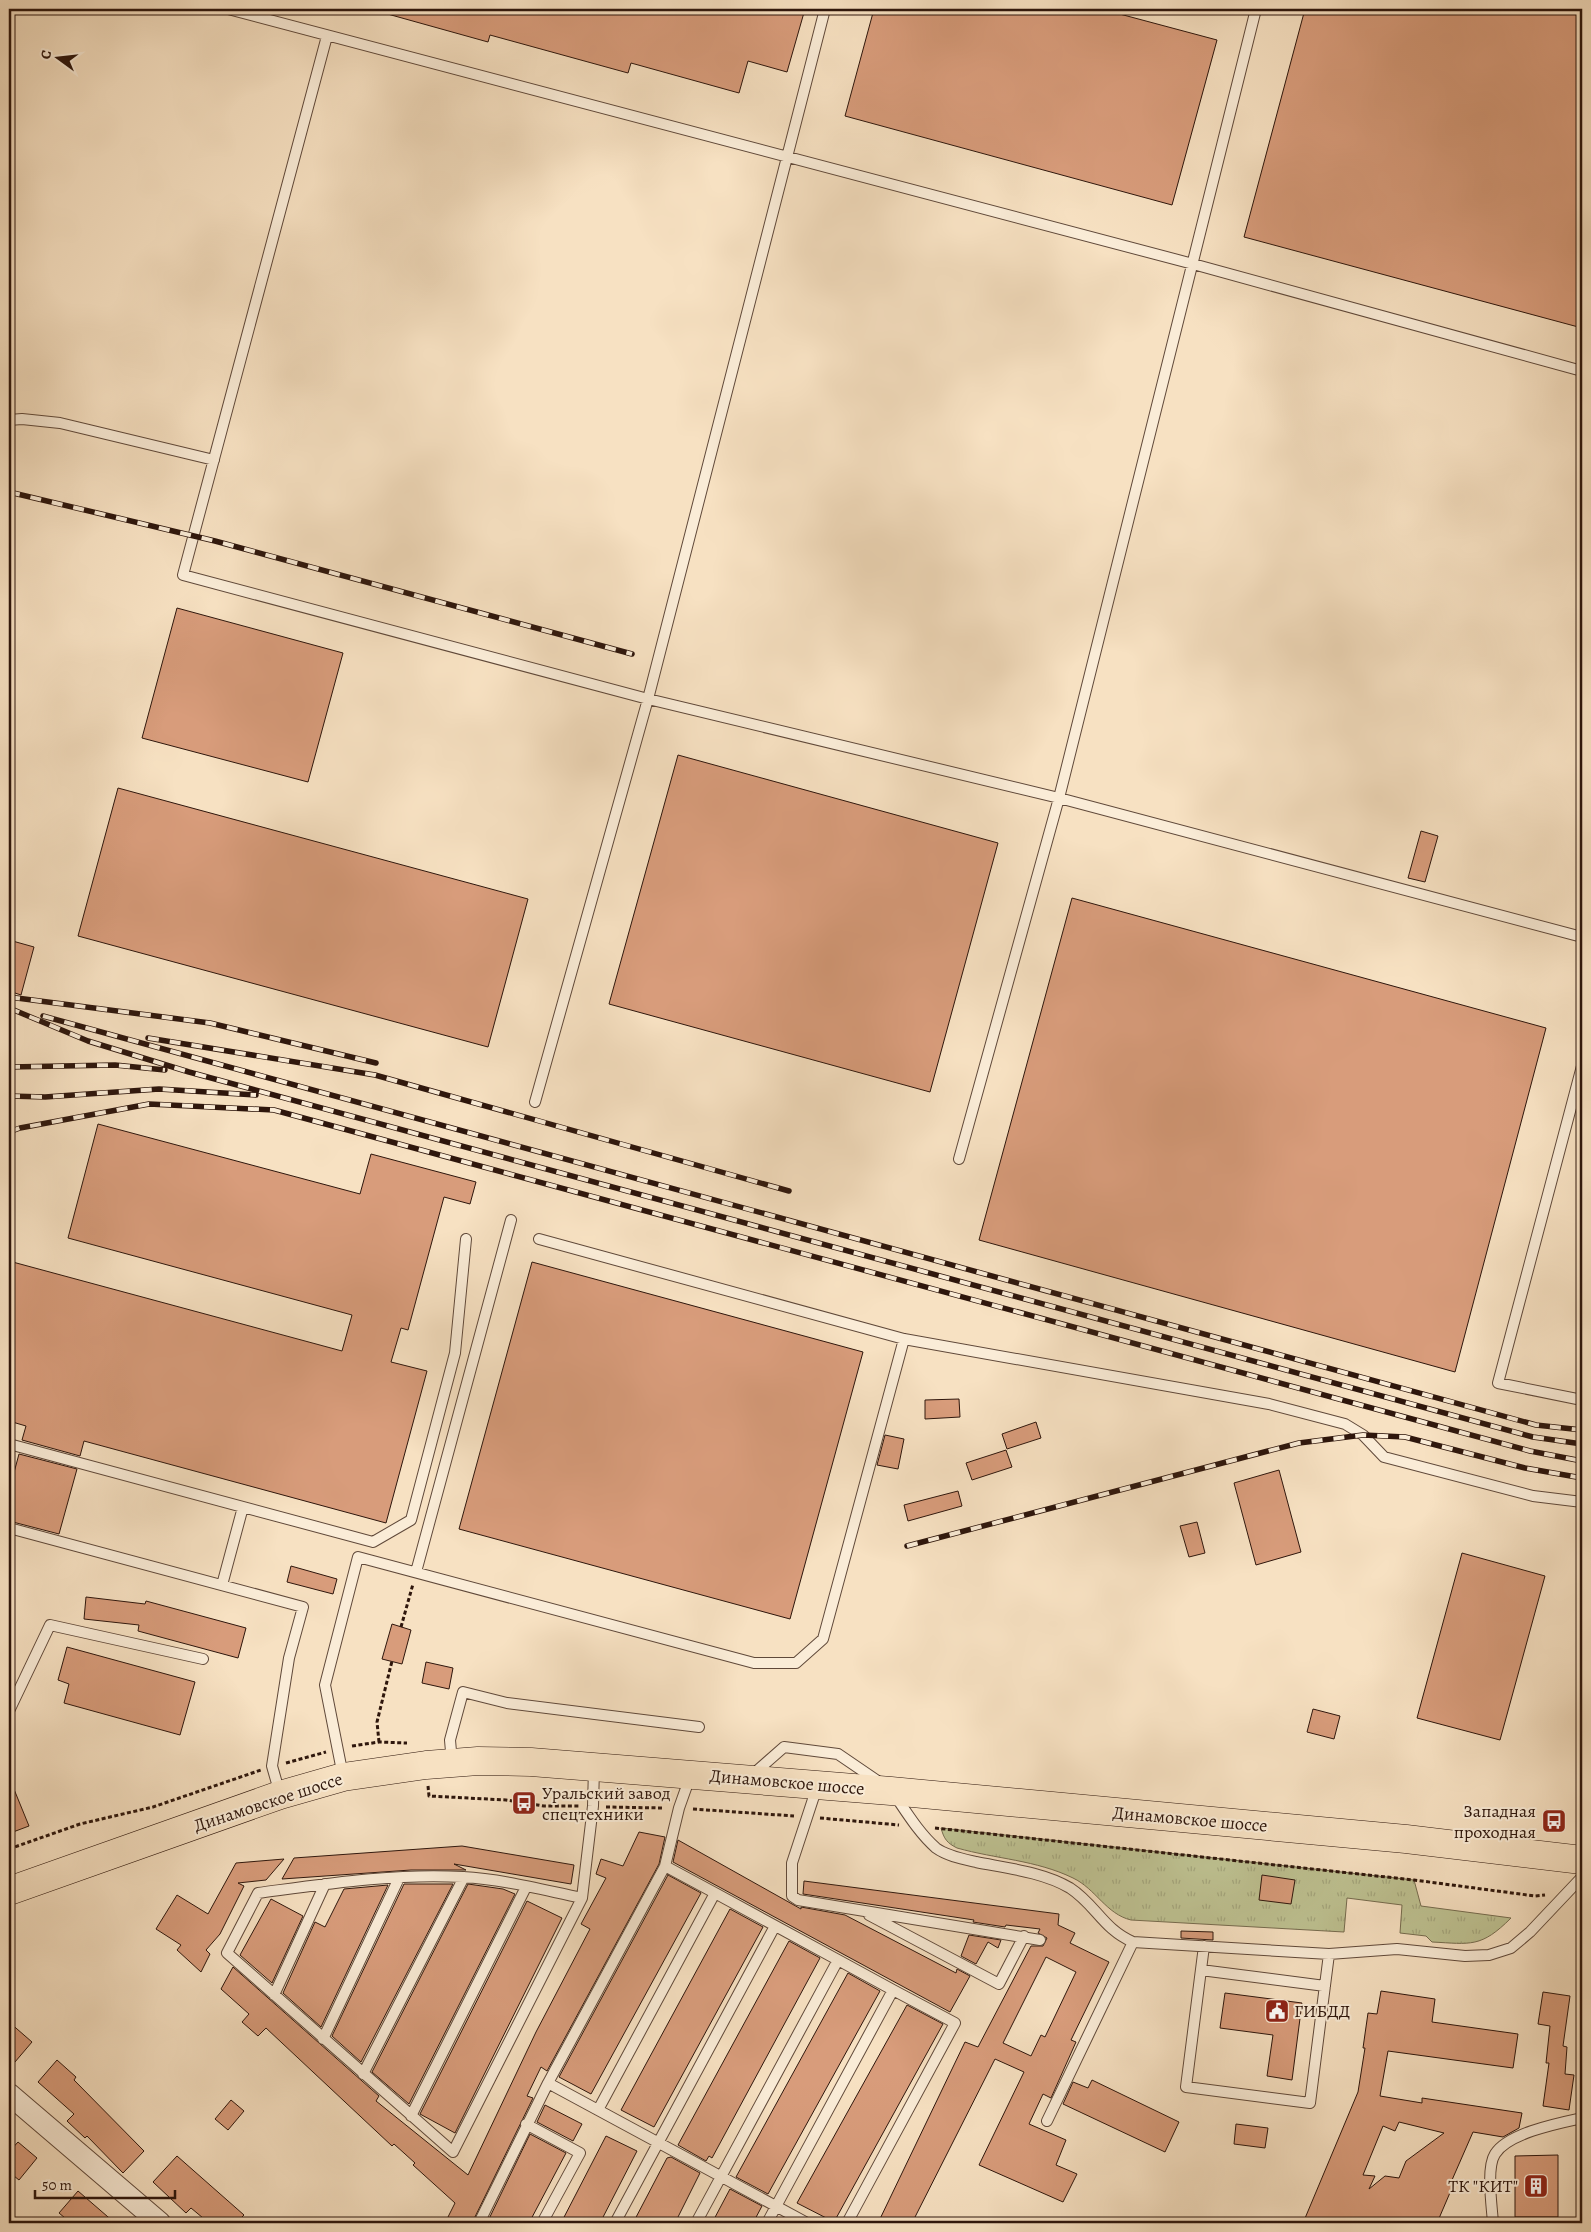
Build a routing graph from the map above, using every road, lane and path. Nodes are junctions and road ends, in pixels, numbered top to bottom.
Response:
1 (228, 9) edge
2 (825, 9) edge
3 (1254, 9) edge
4 (327, 36) junction
5 (786, 158) junction
6 (1193, 264) junction
7 (1582, 371) edge
8 (9, 420) edge
9 (214, 460) junction
10 (648, 699) junction
11 (1059, 798) junction
12 (1582, 937) edge
13 (1582, 1066) edge
14 (535, 1102) dead end
15 (959, 1159) dead end
16 (511, 1220) dead end
17 (466, 1239) dead end
18 (539, 1239) dead end
19 (904, 1339) junction
20 (1582, 1400) edge
21 (9, 1444) edge
22 (1582, 1502) edge
23 (243, 1507) junction
24 (9, 1528) edge
25 (416, 1572) junction
26 (222, 1585) junction
27 (402, 1627) dead end
28 (203, 1659) dead end
29 (392, 1661) dead end
30 (9, 1711) edge
31 (699, 1726) dead end
32 (378, 1742) junction
33 (337, 1749) junction
34 (439, 1765) junction
35 (272, 1766) junction
36 (594, 1767) junction
37 (691, 1774) junction
38 (343, 1776) junction
39 (747, 1780) junction
40 (817, 1786) junction
41 (891, 1791) junction
42 (280, 1795) junction
43 (593, 1806) junction
44 (680, 1808) junction
45 (808, 1818) junction
46 (916, 1827) junction
47 (9, 1849) edge
48 (1582, 1860) edge
49 (665, 1866) junction
50 (464, 1877) junction
51 (1582, 1877) edge
52 (400, 1878) junction
53 (325, 1884) junction
54 (526, 1887) junction
55 (9, 1889) edge
56 (1567, 1892) junction
57 (715, 1893) junction
58 (582, 1898) junction
59 (862, 1911) junction
60 (775, 1926) junction
61 (1024, 1936) junction
62 (1040, 1940) dead end
63 (1133, 1942) junction
64 (1204, 1946) junction
65 (1329, 1954) junction
66 (838, 1960) junction
67 (1201, 1970) junction
68 (1325, 1986) junction
69 (893, 1990) junction
70 (274, 1995) junction
71 (323, 2039) junction
72 (363, 2074) junction
73 (548, 2083) junction
74 (9, 2094) edge
75 (598, 2110) junction
76 (410, 2116) junction
77 (1582, 2118) edge
78 (1047, 2122) dead end
79 (526, 2124) junction
80 (658, 2143) junction
81 (721, 2177) junction
82 (776, 2206) junction
83 (160, 2223) edge
84 (479, 2223) edge
85 (542, 2223) edge
86 (615, 2223) edge
87 (696, 2223) edge
88 (767, 2223) edge
89 (807, 2223) edge
90 (847, 2223) edge
91 (1493, 2223) edge

1 - 4 lane
2 - 5 lane
3 - 6 lane
4 - 5 lane
4 - 9 lane
5 - 6 lane
5 - 10 lane
6 - 7 lane
6 - 11 lane
8 - 9 lane
9 - 10 lane
10 - 11 lane
10 - 14 lane
11 - 12 lane
11 - 15 lane
13 - 20 lane
16 - 25 lane
17 - 23 lane
18 - 19 lane
19 - 22 lane
19 - 25 lane
21 - 23 lane
23 - 26 lane
24 - 26 lane
25 - 27 path
25 - 33 lane
26 - 35 lane
28 - 30 lane
29 - 32 path
31 - 34 lane
32 - 33 path
32 - 34 path
33 - 35 path
33 - 38 lane
34 - 36 main road, Динамовское шоссе
34 - 38 main road, Динамовское шоссе
34 - 43 path
35 - 42 lane
35 - 47 path
36 - 37 main road, Динамовское шоссе
36 - 43 lane
37 - 39 main road, Динамовское шоссе
37 - 44 lane
38 - 42 main road, Динамовское шоссе
39 - 40 main road, Динамовское шоссе
39 - 41 lane
40 - 41 main road, Динамовское шоссе
40 - 45 lane
41 - 46 lane
41 - 48 main road, Динамовское шоссе
42 - 55 main road, Динамовское шоссе
43 - 44 path
43 - 58 lane
44 - 45 path
44 - 49 lane
45 - 46 path
45 - 59 lane
46 - 56 path
46 - 63 lane
49 - 57 lane
49 - 73 lane
50 - 52 lane
50 - 54 lane
50 - 72 lane
51 - 56 lane
52 - 53 lane
52 - 71 lane
53 - 70 lane
53 - 70 lane
54 - 58 lane
54 - 76 lane
56 - 65 lane
57 - 60 lane
57 - 75 lane
58 - 76 lane
59 - 61 lane
59 - 61 lane
60 - 66 lane
60 - 80 lane
61 - 62 lane
63 - 64 lane
63 - 78 lane
64 - 65 lane
64 - 67 lane
65 - 68 lane
66 - 69 lane
66 - 81 lane
67 - 68 lane
67 - 68 lane
69 - 82 lane
69 - 90 lane
70 - 71 lane
71 - 72 lane
72 - 76 lane
73 - 75 lane
73 - 79 lane
74 - 83 street
75 - 80 lane
77 - 91 lane
79 - 84 lane
79 - 85 lane
80 - 81 lane
80 - 86 lane
81 - 82 lane
81 - 87 lane
82 - 88 lane
82 - 89 lane

